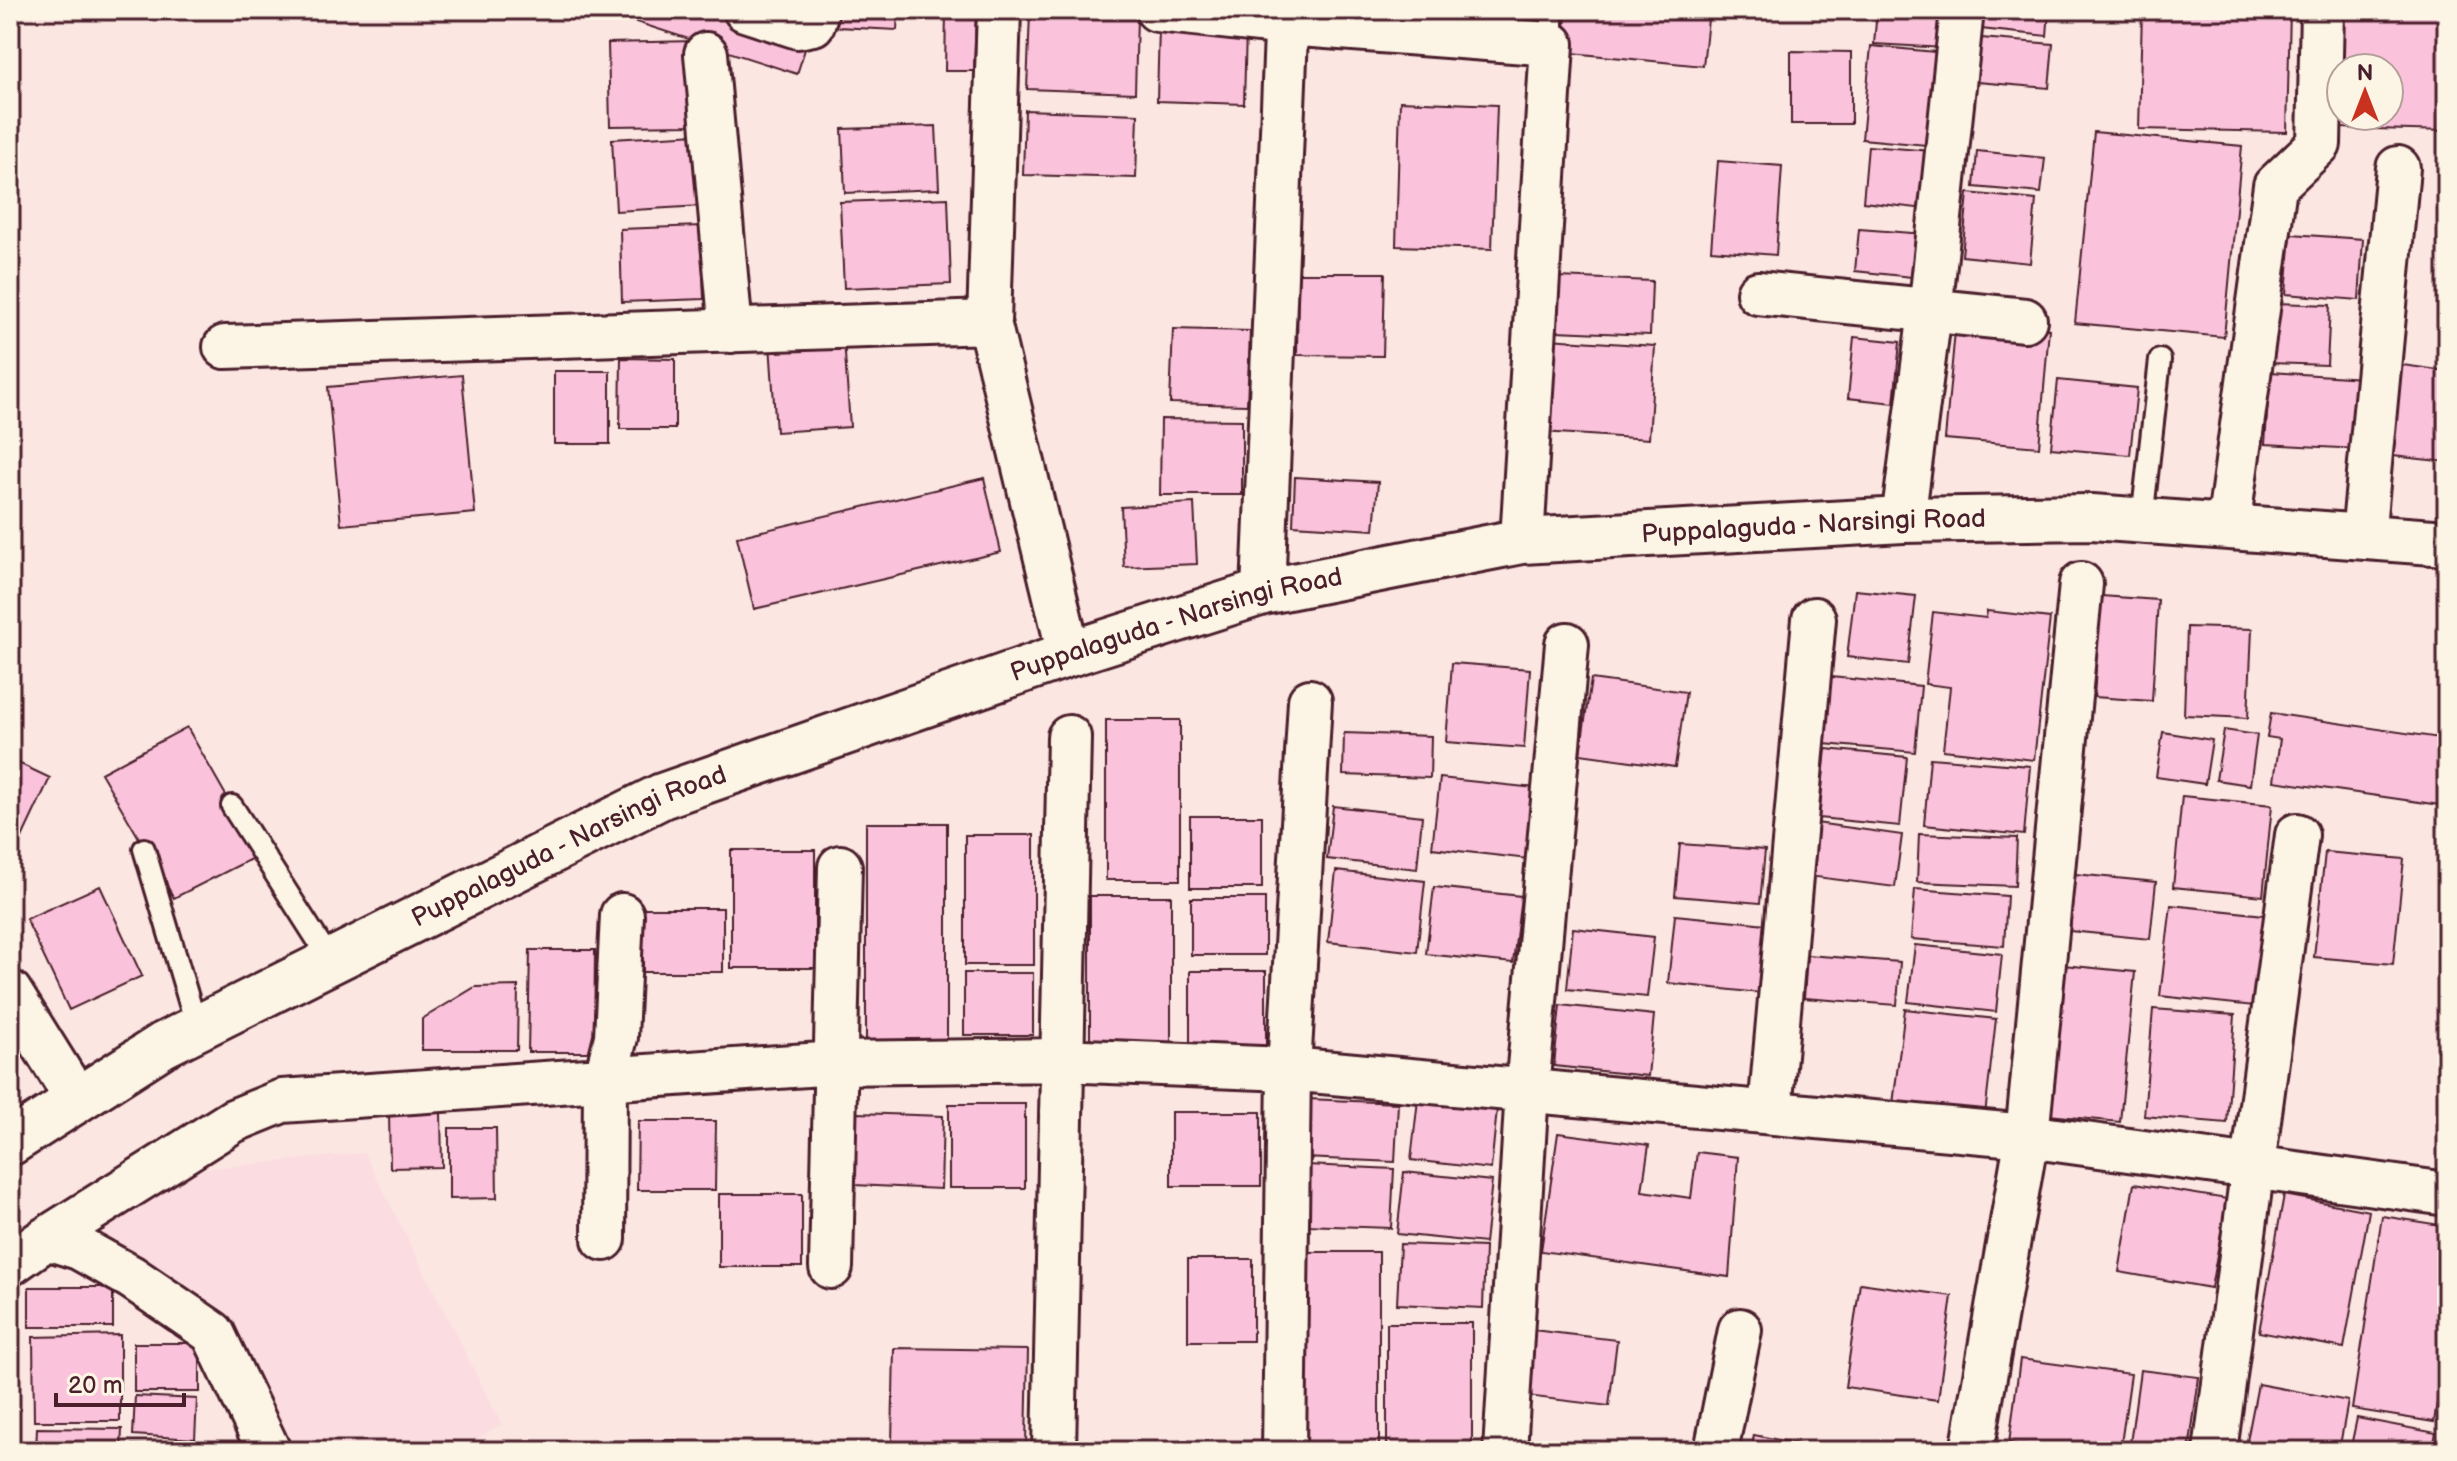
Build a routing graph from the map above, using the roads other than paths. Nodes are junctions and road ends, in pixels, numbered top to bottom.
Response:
1 (745, 10) edge
2 (817, 10) edge
3 (999, 10) edge
4 (1157, 10) edge
5 (1962, 10) edge
6 (2322, 10) edge
7 (1287, 17) edge
8 (1552, 27) edge
9 (706, 54) dead end
10 (2398, 168) dead end
11 (1758, 293) dead end
12 (1930, 312) junction
13 (2025, 320) dead end
14 (989, 322) junction
15 (731, 331) junction
16 (225, 347) dead end
17 (2160, 360) dead end
18 (1903, 520) junction
19 (2142, 520) junction
20 (2228, 527) junction
21 (2363, 537) junction
22 (1522, 541) junction
23 (2447, 543) edge
24 (2081, 584) dead end
25 (1263, 592) junction
26 (1814, 619) dead end
27 (1567, 644) dead end
28 (1069, 654) junction
29 (1310, 701) dead end
30 (1069, 737) dead end
31 (232, 806) dead end
32 (2297, 835) dead end
33 (144, 849) dead end
34 (840, 867) dead end
35 (622, 915) dead end
36 (331, 961) junction
37 (10, 992) edge
38 (197, 1028) junction
39 (1059, 1060) junction
40 (836, 1063) junction
41 (1289, 1069) junction
42 (605, 1081) junction
43 (1527, 1090) junction
44 (76, 1098) junction
45 (1770, 1111) junction
46 (2027, 1136) junction
47 (10, 1143) edge
48 (2254, 1167) junction
49 (2447, 1194) edge
50 (47, 1238) junction
51 (604, 1239) dead end
52 (10, 1264) edge
53 (831, 1267) dead end
54 (1740, 1330) dead end
55 (269, 1451) edge
56 (1054, 1451) edge
57 (1284, 1451) edge
58 (1505, 1451) edge
59 (1716, 1451) edge
60 (1972, 1451) edge
61 (2215, 1451) edge

1 - 2 street
3 - 14 street
4 - 7 street
5 - 12 street
6 - 20 street
7 - 8 street
7 - 25 street
8 - 22 street
9 - 15 street
10 - 21 street
11 - 12 street
12 - 13 street
12 - 18 street
14 - 15 street
14 - 28 street
15 - 16 street
17 - 19 lane
18 - 19 street, Puppalaguda - Narsingi Road
18 - 22 street, Puppalaguda - Narsingi Road
19 - 20 street, Puppalaguda - Narsingi Road
20 - 21 street, Puppalaguda - Narsingi Road
21 - 23 street, Puppalaguda - Narsingi Road
22 - 25 street, Puppalaguda - Narsingi Road
24 - 46 street
25 - 28 street, Puppalaguda - Narsingi Road
26 - 45 street
27 - 43 street
28 - 36 street, Puppalaguda - Narsingi Road
29 - 41 street
30 - 39 street
31 - 36 lane
32 - 48 street
33 - 38 lane
34 - 40 street
35 - 42 street
36 - 38 street, Puppalaguda - Narsingi Road
37 - 44 street
38 - 44 street, Puppalaguda - Narsingi Road
39 - 40 street
39 - 41 street
39 - 56 street
40 - 42 street
40 - 53 street
41 - 43 street
41 - 57 street
42 - 50 street
42 - 51 street
43 - 45 street
43 - 58 street
44 - 47 street, Puppalaguda - Narsingi Road
45 - 46 street
46 - 48 street
46 - 60 street
48 - 49 street
48 - 61 street
50 - 52 street
50 - 55 street
54 - 59 street

